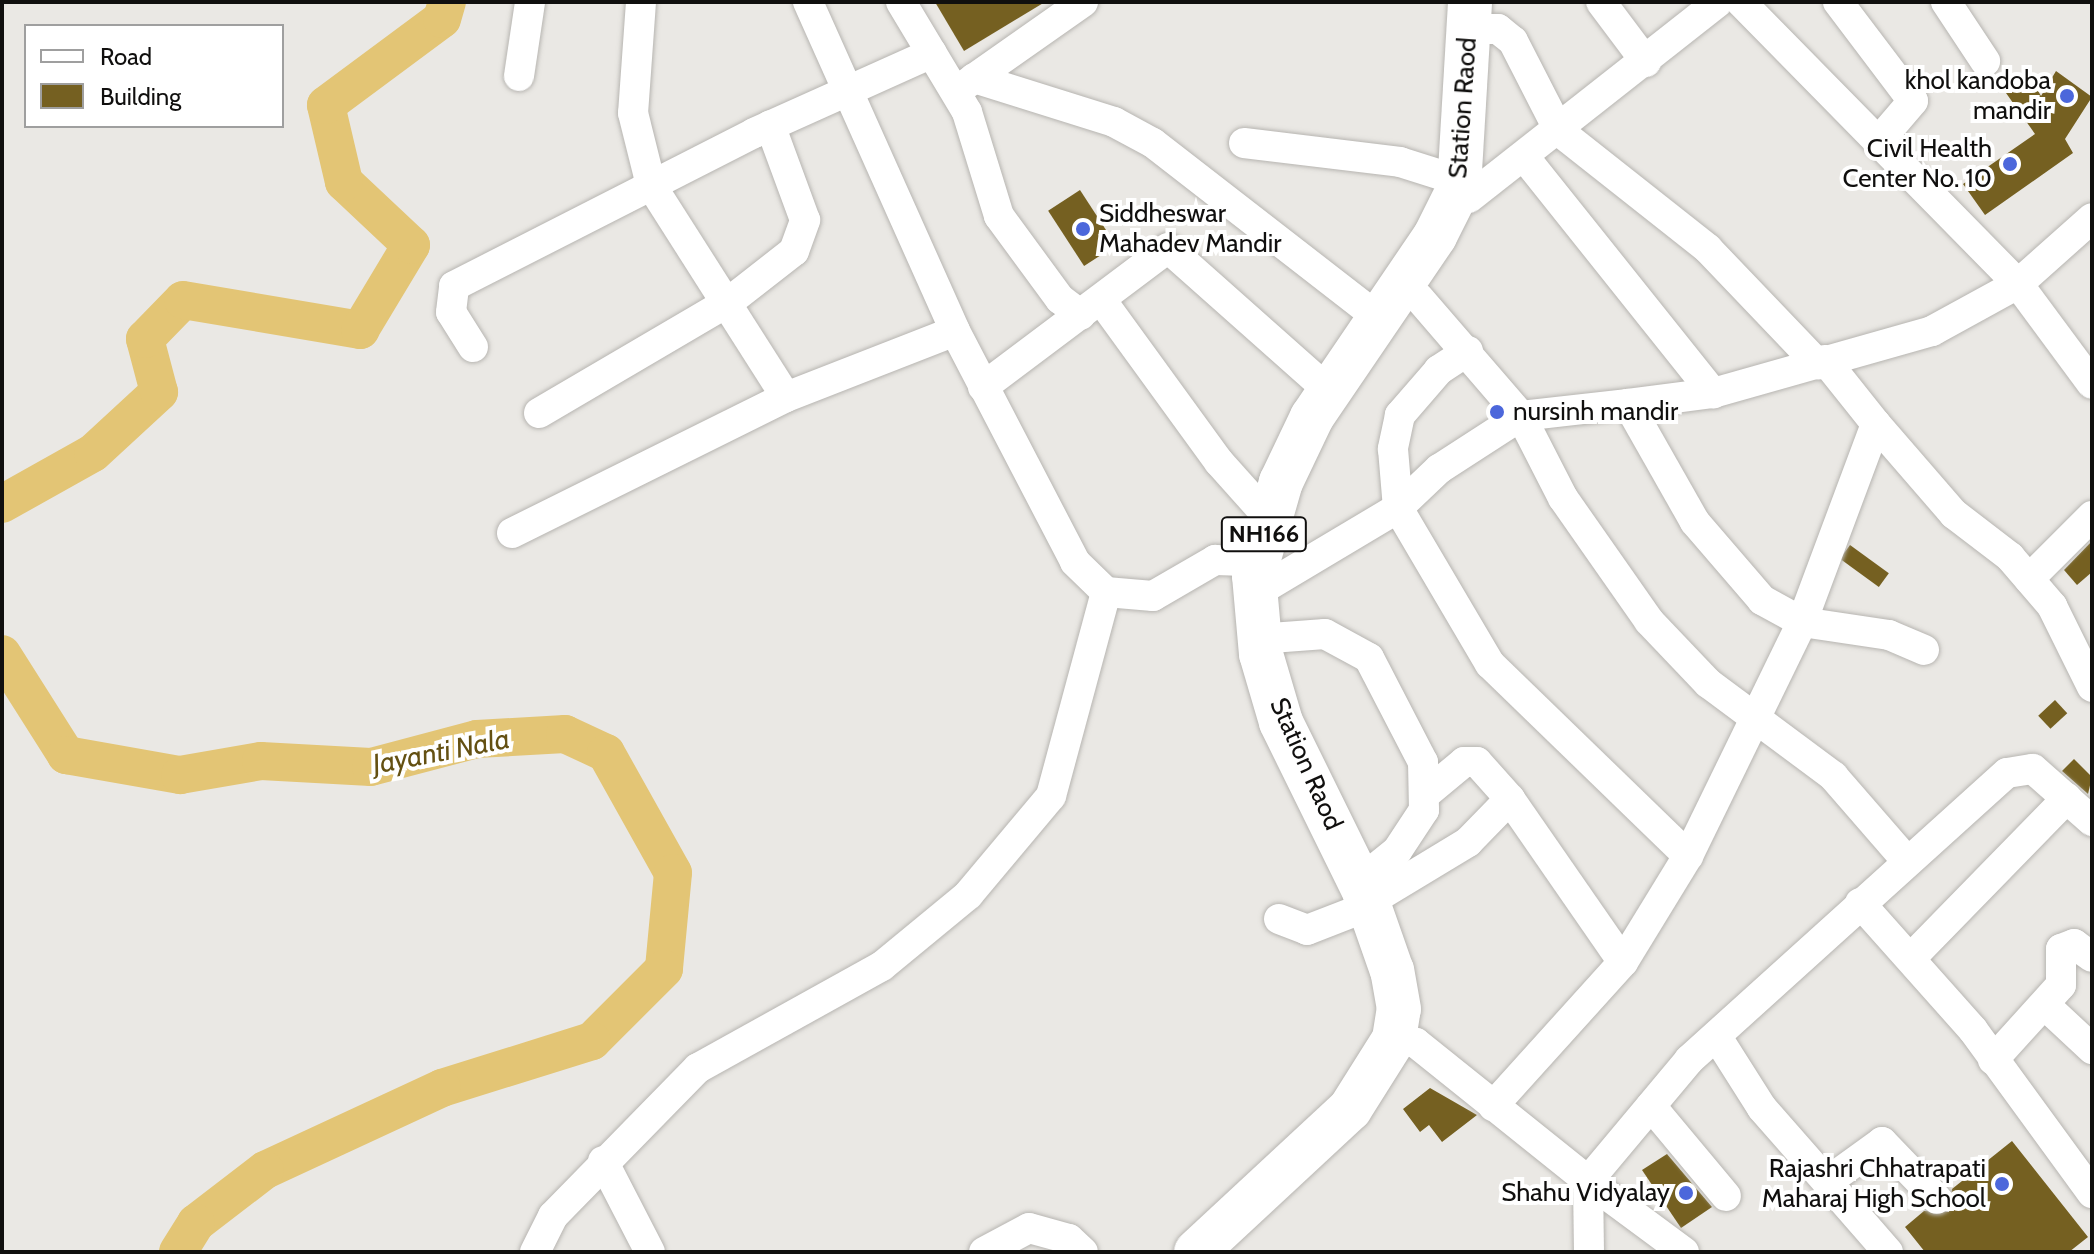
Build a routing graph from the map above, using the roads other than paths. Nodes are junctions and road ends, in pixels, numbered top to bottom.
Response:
1 (530, 2) edge
2 (641, 2) edge
3 (808, 2) edge
4 (901, 2) edge
5 (1083, 2) edge
6 (1601, 2) edge
7 (1718, 2) edge
8 (1741, 2) edge
9 (1838, 2) edge
10 (1946, 2) edge
11 (1477, 11) edge
12 (932, 53) junction
13 (1985, 61) dead end
14 (1646, 62) junction
15 (519, 76) dead end
16 (965, 84) junction
17 (844, 94) junction
18 (770, 125) junction
19 (1559, 131) junction
20 (1878, 142) junction
21 (1244, 143) dead end
22 (1526, 159) junction
23 (651, 185) junction
24 (1464, 190) junction
25 (2090, 225) edge
26 (2018, 284) junction
27 (1419, 298) junction
28 (730, 301) junction
29 (1091, 308) junction
30 (1379, 318) junction
31 (955, 331) junction
32 (473, 347) dead end
33 (1468, 351) junction
34 (1822, 362) junction
35 (2092, 384) edge
36 (983, 387) junction
37 (1329, 391) junction
38 (1713, 393) junction
39 (786, 397) junction
40 (1628, 404) junction
41 (539, 413) dead end
42 (1521, 416) junction
43 (1876, 424) junction
44 (1398, 508) junction
45 (2092, 516) edge
46 (1269, 518) junction
47 (512, 533) dead end
48 (2029, 579) junction
49 (1261, 580) junction
50 (1106, 592) junction
51 (1802, 622) junction
52 (1271, 638) junction
53 (1924, 650) dead end
54 (2092, 687) edge
55 (1752, 716) junction
56 (1428, 792) junction
57 (2067, 798) junction
58 (1510, 799) junction
59 (2092, 821) edge
60 (1412, 832) junction
61 (1688, 856) junction
62 (1907, 861) junction
63 (1438, 862) junction
64 (1373, 892) junction
65 (1860, 903) junction
66 (1279, 919) dead end
67 (1912, 957) junction
68 (2092, 957) edge
69 (1623, 962) junction
70 (2047, 1007) junction
71 (1717, 1037) junction
72 (1405, 1041) junction
73 (2092, 1049) edge
74 (1993, 1060) junction
75 (1493, 1106) junction
76 (1651, 1106) junction
77 (603, 1161) junction
78 (1588, 1181) junction
79 (1827, 1182) junction
80 (2092, 1193) edge
81 (1726, 1196) dead end
82 (1937, 1199) dead end
83 (535, 1252) edge
84 (650, 1252) edge
85 (984, 1252) edge
86 (1083, 1252) edge
87 (1196, 1252) edge
88 (1221, 1252) edge
89 (1589, 1252) edge
90 (1684, 1252) edge
91 (1888, 1252) edge

1 - 15 street
2 - 23 street
3 - 17 street
4 - 12 street
5 - 16 street
6 - 14 street
7 - 14 street
8 - 20 street
9 - 20 street
10 - 13 street
11 - 19 street
11 - 24 highway, Station Raod / NH166
12 - 16 street
12 - 17 street
14 - 19 street
16 - 29 street
16 - 30 street
17 - 18 street
17 - 31 street
18 - 23 street
18 - 28 street
19 - 22 street
19 - 34 street
20 - 26 street
21 - 24 street
22 - 24 street
22 - 38 street
23 - 28 street
23 - 32 street
24 - 27 highway, NH166
24 - 30 highway, Station Raod / NH166
25 - 26 street
26 - 34 street
26 - 35 street
27 - 33 street
27 - 49 highway, NH166
28 - 39 street
28 - 41 street
29 - 36 street
29 - 37 street
29 - 46 street
30 - 37 highway, Station Raod / NH166
31 - 36 street
31 - 39 street
33 - 42 street
33 - 44 street
34 - 38 street
34 - 43 street
36 - 50 street
37 - 46 highway, Station Raod / NH166
38 - 40 street
39 - 47 street
40 - 42 street
40 - 51 street
42 - 44 street
42 - 55 street
43 - 48 street
43 - 51 street
44 - 49 street
44 - 61 street
45 - 48 street
46 - 49 highway, Station Raod / NH166
48 - 54 street
49 - 50 street
49 - 52 highway, NH166
49 - 64 highway, Station Raod / NH166
50 - 77 street
51 - 53 street
51 - 55 street
52 - 56 street
52 - 64 highway, NH166
55 - 61 street
55 - 62 street
56 - 58 street
56 - 60 street
57 - 59 street
57 - 62 street
57 - 67 street
58 - 63 street
58 - 69 street
60 - 63 street
60 - 64 street
61 - 69 street
62 - 65 street
63 - 64 street
64 - 66 street
64 - 72 highway, NH166
65 - 67 street
65 - 71 street
67 - 74 street
68 - 70 street
69 - 75 street
70 - 73 street
70 - 74 street
71 - 76 street
71 - 79 street
72 - 75 street
72 - 87 highway
72 - 88 highway
74 - 80 street
75 - 78 street
76 - 78 street
76 - 81 street
77 - 83 street
77 - 84 street
78 - 89 street
78 - 90 street
79 - 82 street
79 - 91 street
85 - 86 street

